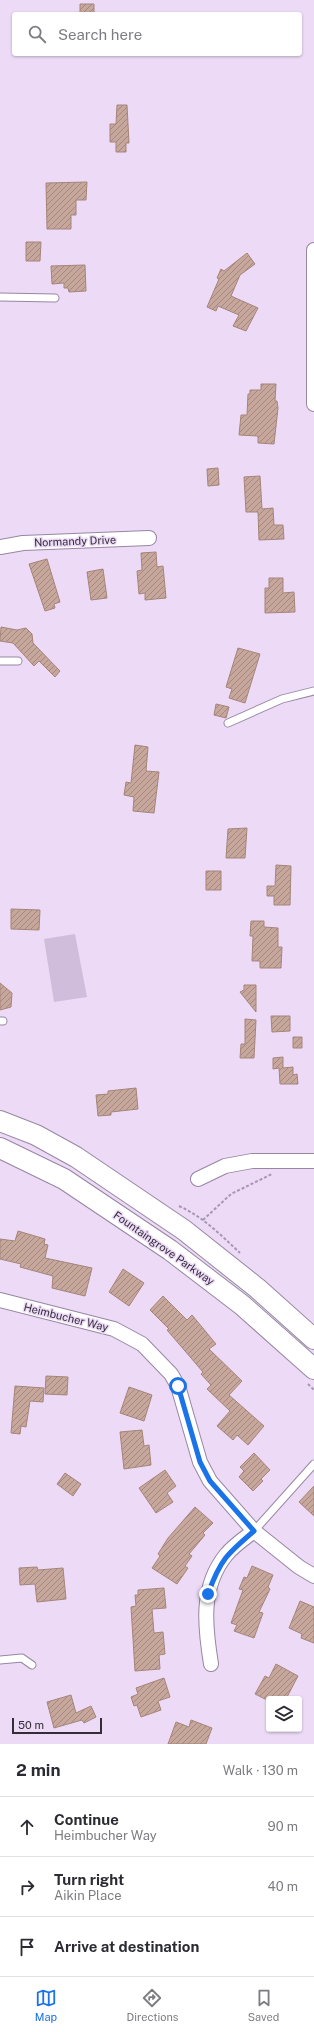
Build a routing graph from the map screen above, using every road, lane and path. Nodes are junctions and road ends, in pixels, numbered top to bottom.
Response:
1 (314, 250) edge
2 (0, 297) edge
3 (55, 298) dead end
4 (314, 392) edge
5 (314, 404) edge
6 (149, 538) dead end
7 (0, 546) edge
8 (0, 661) edge
9 (18, 661) dead end
10 (314, 691) edge
11 (228, 723) dead end
12 (0, 1121) edge
13 (0, 1148) edge
14 (314, 1162) edge
15 (278, 1171) dead end
16 (198, 1179) dead end
17 (204, 1220) dead end
18 (0, 1300) edge
19 (314, 1339) edge
20 (309, 1374) edge
21 (314, 1390) edge
22 (314, 1464) edge
23 (254, 1531) junction
24 (314, 1576) edge
25 (0, 1660) edge
26 (211, 1664) dead end
27 (32, 1665) dead end

1 - 4 street
2 - 3 lane
4 - 5 street
6 - 7 street, Normandy Drive
8 - 9 lane
10 - 11 lane
12 - 19 main road, Fountaingrove Parkway
13 - 20 main road, Fountaingrove Parkway
14 - 16 street
15 - 17 path
18 - 23 street, Heimbucher Way
20 - 21 path
22 - 23 lane
23 - 24 street, Heimbucher Way
23 - 26 street
25 - 27 lane

